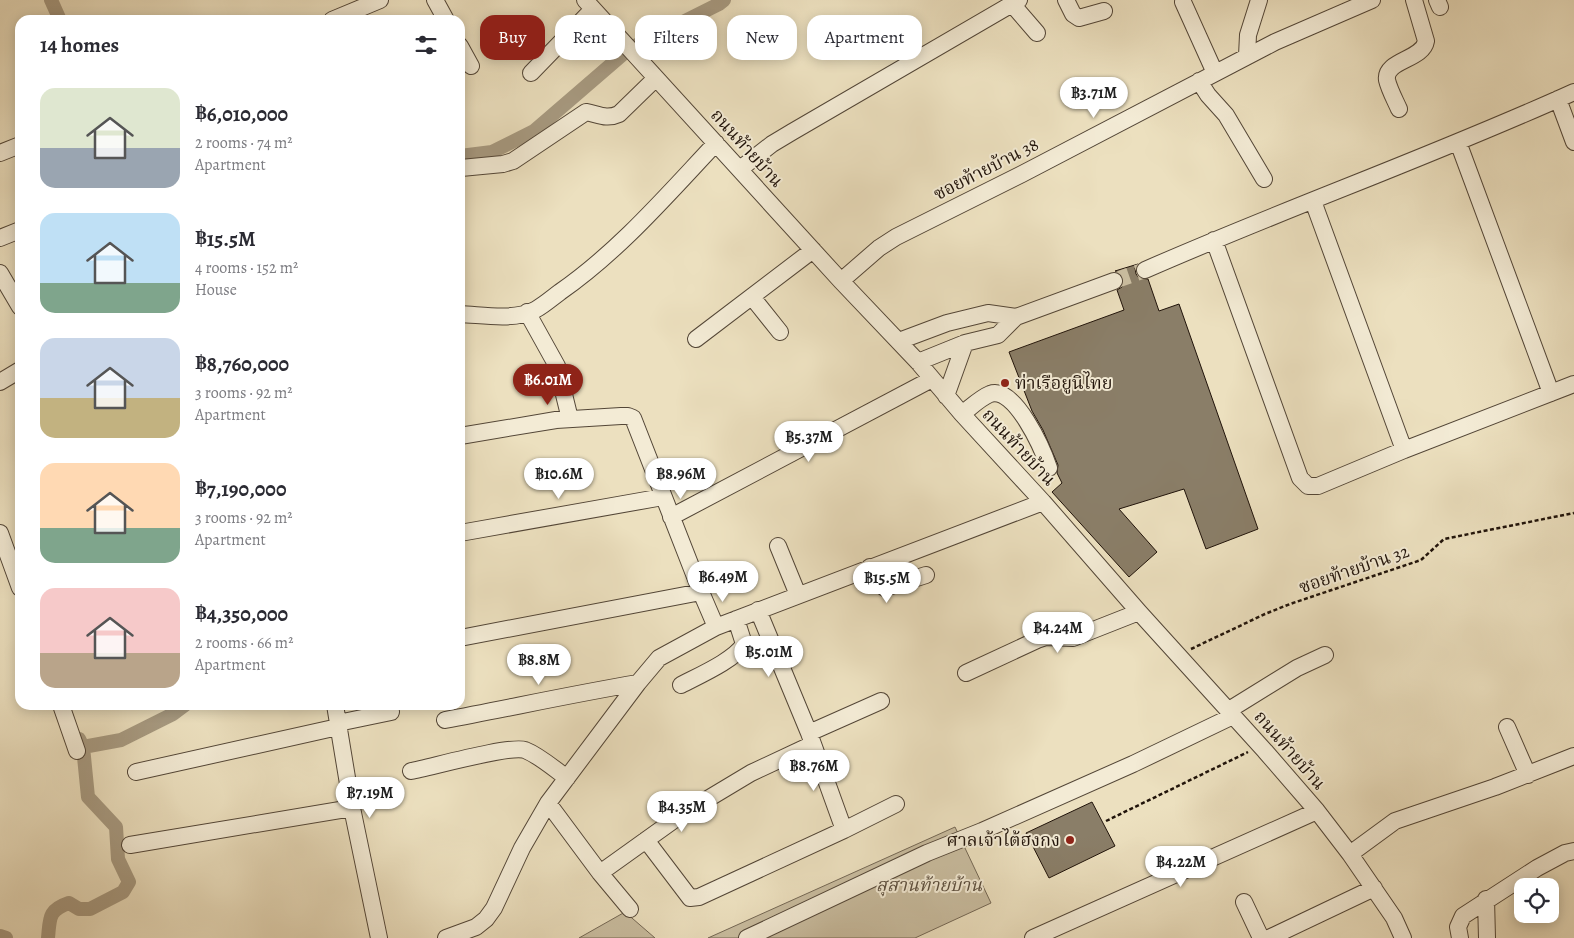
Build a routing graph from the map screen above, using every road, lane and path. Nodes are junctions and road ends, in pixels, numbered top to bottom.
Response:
1 (380, 0) edge
2 (435, 0) edge
3 (1066, 0) edge
4 (1260, 0) edge
5 (1372, 0) edge
6 (1414, 0) edge
7 (1016, 2) edge
8 (1183, 2) dead end
9 (589, 4) edge
10 (1104, 11) dead end
11 (344, 15) edge
12 (443, 15) edge
13 (1037, 33) dead end
14 (465, 55) edge
15 (1247, 56) junction
16 (471, 66) dead end
17 (531, 73) dead end
18 (1215, 73) junction
19 (656, 78) junction
20 (1199, 81) junction
21 (1574, 92) edge
22 (1558, 99) junction
23 (1399, 109) dead end
24 (1458, 142) junction
25 (1574, 142) edge
26 (716, 143) junction
27 (15, 147) edge
28 (0, 153) edge
29 (465, 168) edge
30 (740, 169) junction
31 (1264, 179) dead end
32 (1313, 201) junction
33 (15, 232) edge
34 (0, 238) edge
35 (1214, 240) junction
36 (813, 250) junction
37 (1145, 270) tunnel mouth
38 (0, 273) edge
39 (841, 281) junction
40 (1114, 281) tunnel mouth
41 (752, 297) junction
42 (15, 298) edge
43 (527, 312) junction
44 (465, 314) edge
45 (1016, 317) junction
46 (780, 332) dead end
47 (696, 339) dead end
48 (899, 341) junction
49 (965, 343) junction
50 (918, 362) junction
51 (15, 373) edge
52 (932, 379) junction
53 (0, 382) edge
54 (1574, 384) edge
55 (1551, 393) junction
56 (946, 396) junction
57 (962, 414) junction
58 (570, 419) junction
59 (465, 435) edge
60 (1404, 450) junction
61 (1049, 468) dead end
62 (664, 497) junction
63 (1043, 502) junction
64 (1574, 513) edge
65 (671, 517) junction
66 (0, 533) edge
67 (465, 533) edge
68 (778, 546) dead end
69 (870, 567) junction
70 (15, 574) edge
71 (926, 575) dead end
72 (700, 592) junction
73 (798, 595) junction
74 (758, 610) junction
75 (1139, 612) junction
76 (736, 619) junction
77 (716, 626) junction
78 (465, 637) edge
79 (1200, 644) dead end
80 (1325, 655) dead end
81 (966, 673) dead end
82 (638, 684) junction
83 (681, 686) dead end
84 (881, 701) dead end
85 (63, 710) edge
86 (336, 710) edge
87 (391, 712) dead end
88 (1231, 713) junction
89 (445, 720) dead end
90 (338, 725) junction
91 (1507, 727) dead end
92 (811, 739) junction
93 (1261, 746) junction
94 (77, 751) dead end
95 (1574, 756) edge
96 (411, 771) dead end
97 (136, 772) dead end
98 (1528, 774) junction
99 (567, 778) junction
100 (548, 804) junction
101 (896, 804) dead end
102 (352, 808) junction
103 (1317, 811) junction
104 (1106, 821) dead end
105 (844, 830) junction
106 (646, 840) junction
107 (130, 845) dead end
108 (1574, 852) edge
109 (1350, 854) junction
110 (600, 873) junction
111 (1374, 888) junction
112 (1486, 899) junction
113 (1244, 902) dead end
114 (630, 910) dead end
115 (379, 938) edge
116 (446, 938) edge
117 (747, 938) edge
118 (1033, 938) edge
119 (1261, 938) edge
120 (1269, 938) edge
121 (1403, 938) edge
122 (1460, 938) edge
123 (1487, 938) edge

1 - 11 street
2 - 12 street
3 - 10 street
4 - 15 street
5 - 15 street, ซอยท้ายบ้าน 38
6 - 23 street
7 - 13 street
7 - 30 street
8 - 18 street
9 - 17 street
9 - 19 street, ถนนท้ายบ้าน
14 - 16 street
15 - 18 street, ซอยท้ายบ้าน 38
18 - 20 street, ซอยท้ายบ้าน 38
19 - 26 street, ถนนท้ายบ้าน
19 - 29 street
20 - 31 street
20 - 39 street, ซอยท้ายบ้าน 38
21 - 22 street
22 - 24 street
22 - 25 street
24 - 32 street
24 - 55 street
26 - 30 street, ถนนท้ายบ้าน
26 - 43 street
27 - 28 street
30 - 36 street, ถนนท้ายบ้าน
32 - 35 street
32 - 60 street
33 - 34 street
35 - 37 street
35 - 60 street
36 - 39 street, ถนนท้ายบ้าน
36 - 41 street
38 - 42 street
39 - 48 street, ถนนท้ายบ้าน
40 - 45 street
41 - 46 street
41 - 47 street
43 - 44 street
43 - 58 street
45 - 48 street
45 - 49 street
48 - 50 street, ถนนท้ายบ้าน
49 - 50 street
49 - 56 street
50 - 52 street, ถนนท้ายบ้าน
51 - 53 street
52 - 56 street, ถนนท้ายบ้าน
52 - 65 street
54 - 55 street
55 - 60 street
56 - 57 street, ถนนท้ายบ้าน
57 - 61 street
57 - 63 street, ถนนท้ายบ้าน
58 - 59 street
58 - 62 street
62 - 65 street
62 - 67 street
63 - 69 street
63 - 75 street, ถนนท้ายบ้าน
64 - 79 path, ซอยท้ายบ้าน 32
65 - 72 street
66 - 70 street
68 - 73 street
69 - 71 street
69 - 73 street
72 - 77 street
72 - 78 street
73 - 74 street
74 - 76 street
74 - 92 street
75 - 81 street
75 - 88 street, ถนนท้ายบ้าน
76 - 77 street
76 - 83 street
77 - 82 street
80 - 88 street
82 - 89 street
82 - 99 street
84 - 92 street
85 - 94 street
86 - 90 street
87 - 90 street
88 - 93 street, ถนนท้ายบ้าน
88 - 117 street
90 - 97 street
90 - 102 street
91 - 98 street
92 - 105 street
92 - 106 street
93 - 103 street, ถนนท้ายบ้าน
93 - 104 path
95 - 98 street
96 - 99 street
98 - 109 street
99 - 100 street
100 - 110 street
100 - 116 street
101 - 105 street
102 - 107 street
102 - 115 street
103 - 109 street, ถนนท้ายบ้าน
103 - 118 street
105 - 106 street
106 - 110 street
108 - 112 street
109 - 111 street, ถนนท้ายบ้าน
110 - 114 street
111 - 120 street
111 - 121 street, ถนนท้ายบ้าน
112 - 122 street
112 - 123 street
113 - 119 street

